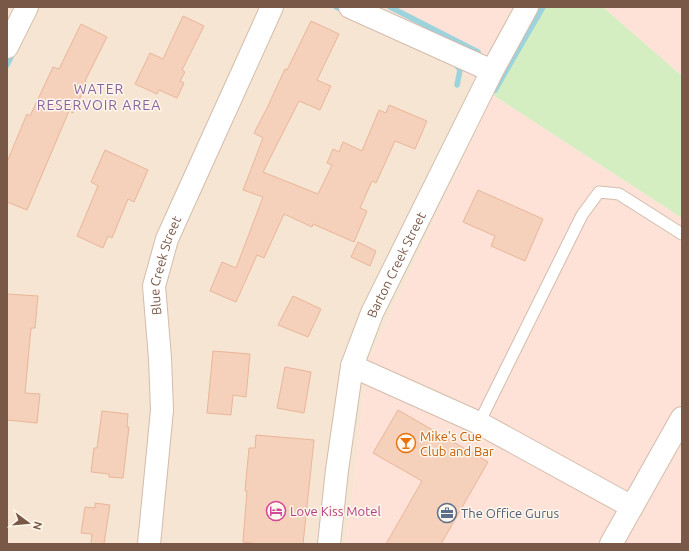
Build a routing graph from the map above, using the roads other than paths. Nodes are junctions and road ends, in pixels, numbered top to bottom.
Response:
1 (26, 7) edge
2 (272, 7) edge
3 (350, 7) edge
4 (527, 7) edge
5 (7, 47) edge
6 (492, 71) junction
7 (682, 234) edge
8 (352, 366) junction
9 (682, 418) edge
10 (478, 423) junction
11 (632, 507) junction
12 (149, 544) edge
13 (329, 544) edge
14 (611, 544) edge

1 - 5 street
2 - 12 street, Blue Creek Street
3 - 6 street
4 - 6 street, Barton Creek Street
6 - 8 street, Barton Creek Street
7 - 10 lane
8 - 10 street
8 - 13 street, Barton Creek Street
9 - 11 street
10 - 11 street
11 - 14 street

